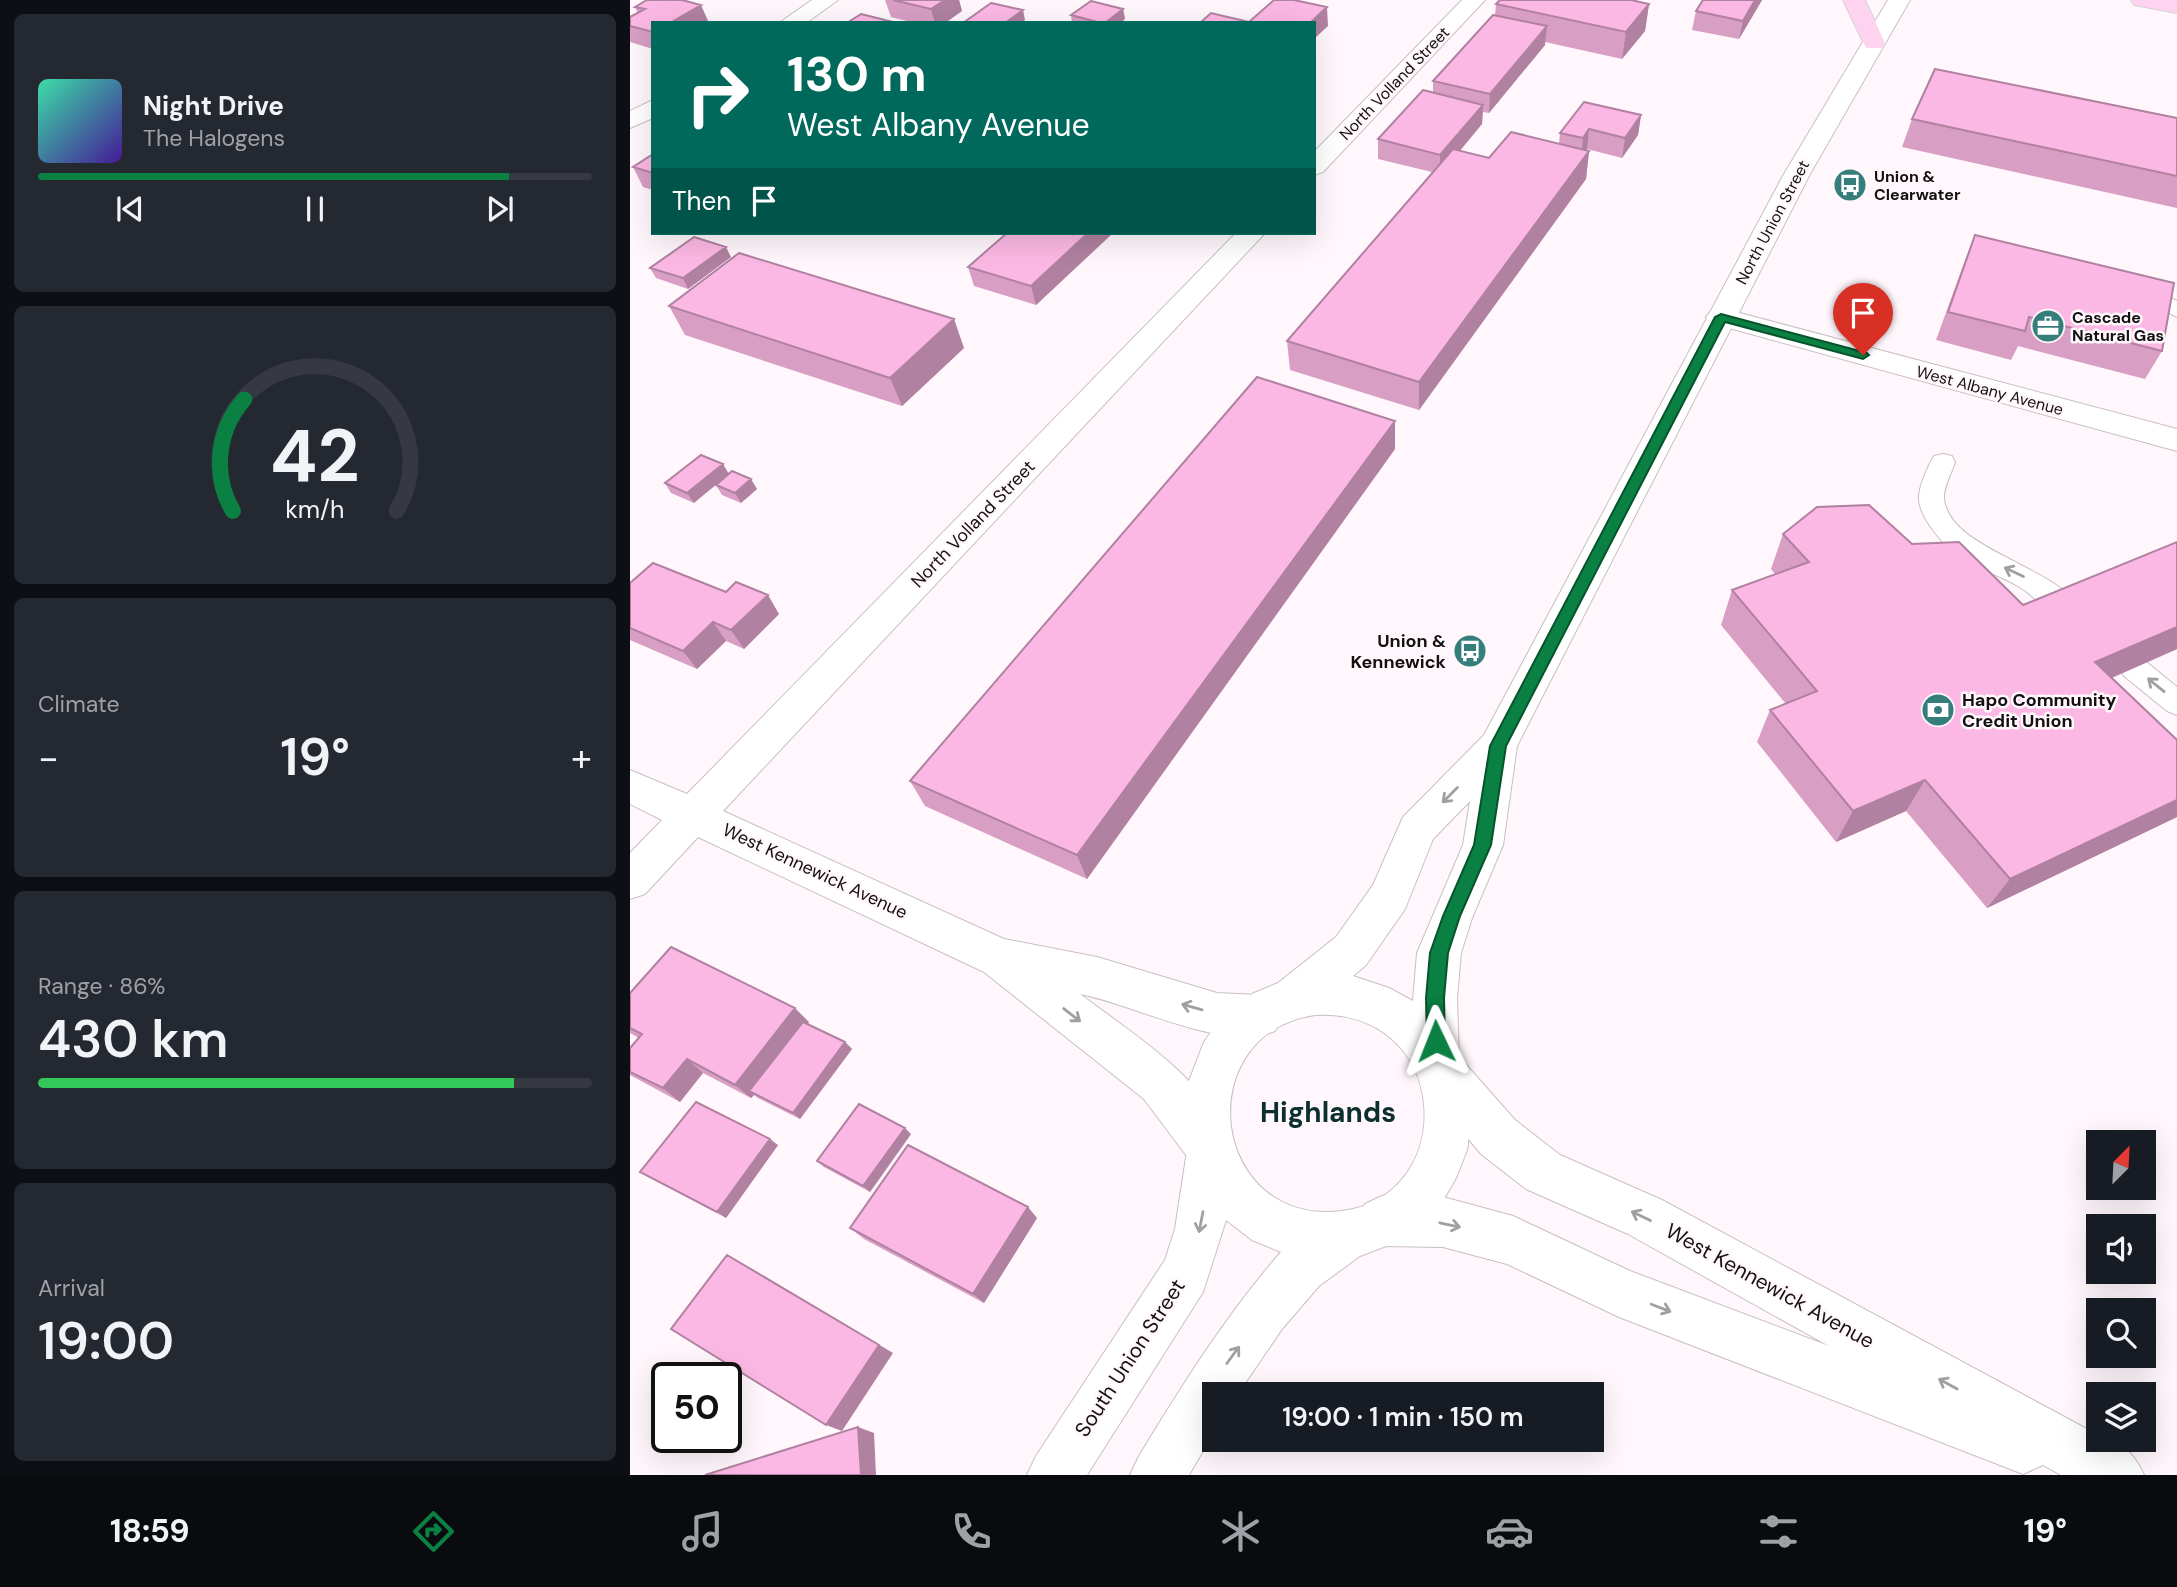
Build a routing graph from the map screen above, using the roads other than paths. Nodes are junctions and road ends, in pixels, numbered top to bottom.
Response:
1 (827, 0) edge
2 (1474, 0) edge
3 (1854, 0) edge
4 (1899, 0) edge
5 (2142, 0) edge
6 (2177, 6) edge
7 (793, 21) edge
8 (1874, 43) junction
9 (651, 108) edge
10 (630, 121) edge
11 (1316, 165) edge
12 (1249, 235) edge
13 (2139, 288) edge
14 (2177, 310) edge
15 (1721, 317) junction
16 (2177, 440) edge
17 (1943, 463) dead end
18 (2069, 612) edge
19 (2134, 668) edge
20 (2177, 703) edge
21 (1498, 746) junction
22 (630, 786) edge
23 (694, 815) junction
24 (630, 881) edge
25 (999, 958) junction
26 (1275, 1008) junction
27 (1441, 1066) junction
28 (1208, 1148) junction
29 (1366, 1227) junction
30 (1055, 1475) edge
31 (1158, 1475) edge
32 (2101, 1475) edge
33 (2116, 1475) edge

1 - 7 street
2 - 11 street, North Volland Street
3 - 8 main road
4 - 8 street, North Union Street
5 - 6 main road
8 - 15 street, North Union Street
9 - 10 street
12 - 23 street, North Volland Street
13 - 14 lane
15 - 16 street, West Albany Avenue
15 - 21 street, North Union Street
18 -> 17 lane
20 -> 19 lane
21 -> 26 street, North Union Street
21 - 27 street, North Union Street
22 - 23 street, West Kennewick Avenue
23 - 24 street, North Volland Street
23 - 25 street, West Kennewick Avenue
26 -> 25 street, West Kennewick Avenue
25 -> 28 street, West Kennewick Avenue
26 - 27 street
26 - 28 street
27 - 29 street
33 -> 27 street, West Kennewick Avenue
28 - 29 street
28 -> 30 street, South Union Street
31 -> 29 street
29 -> 32 street

